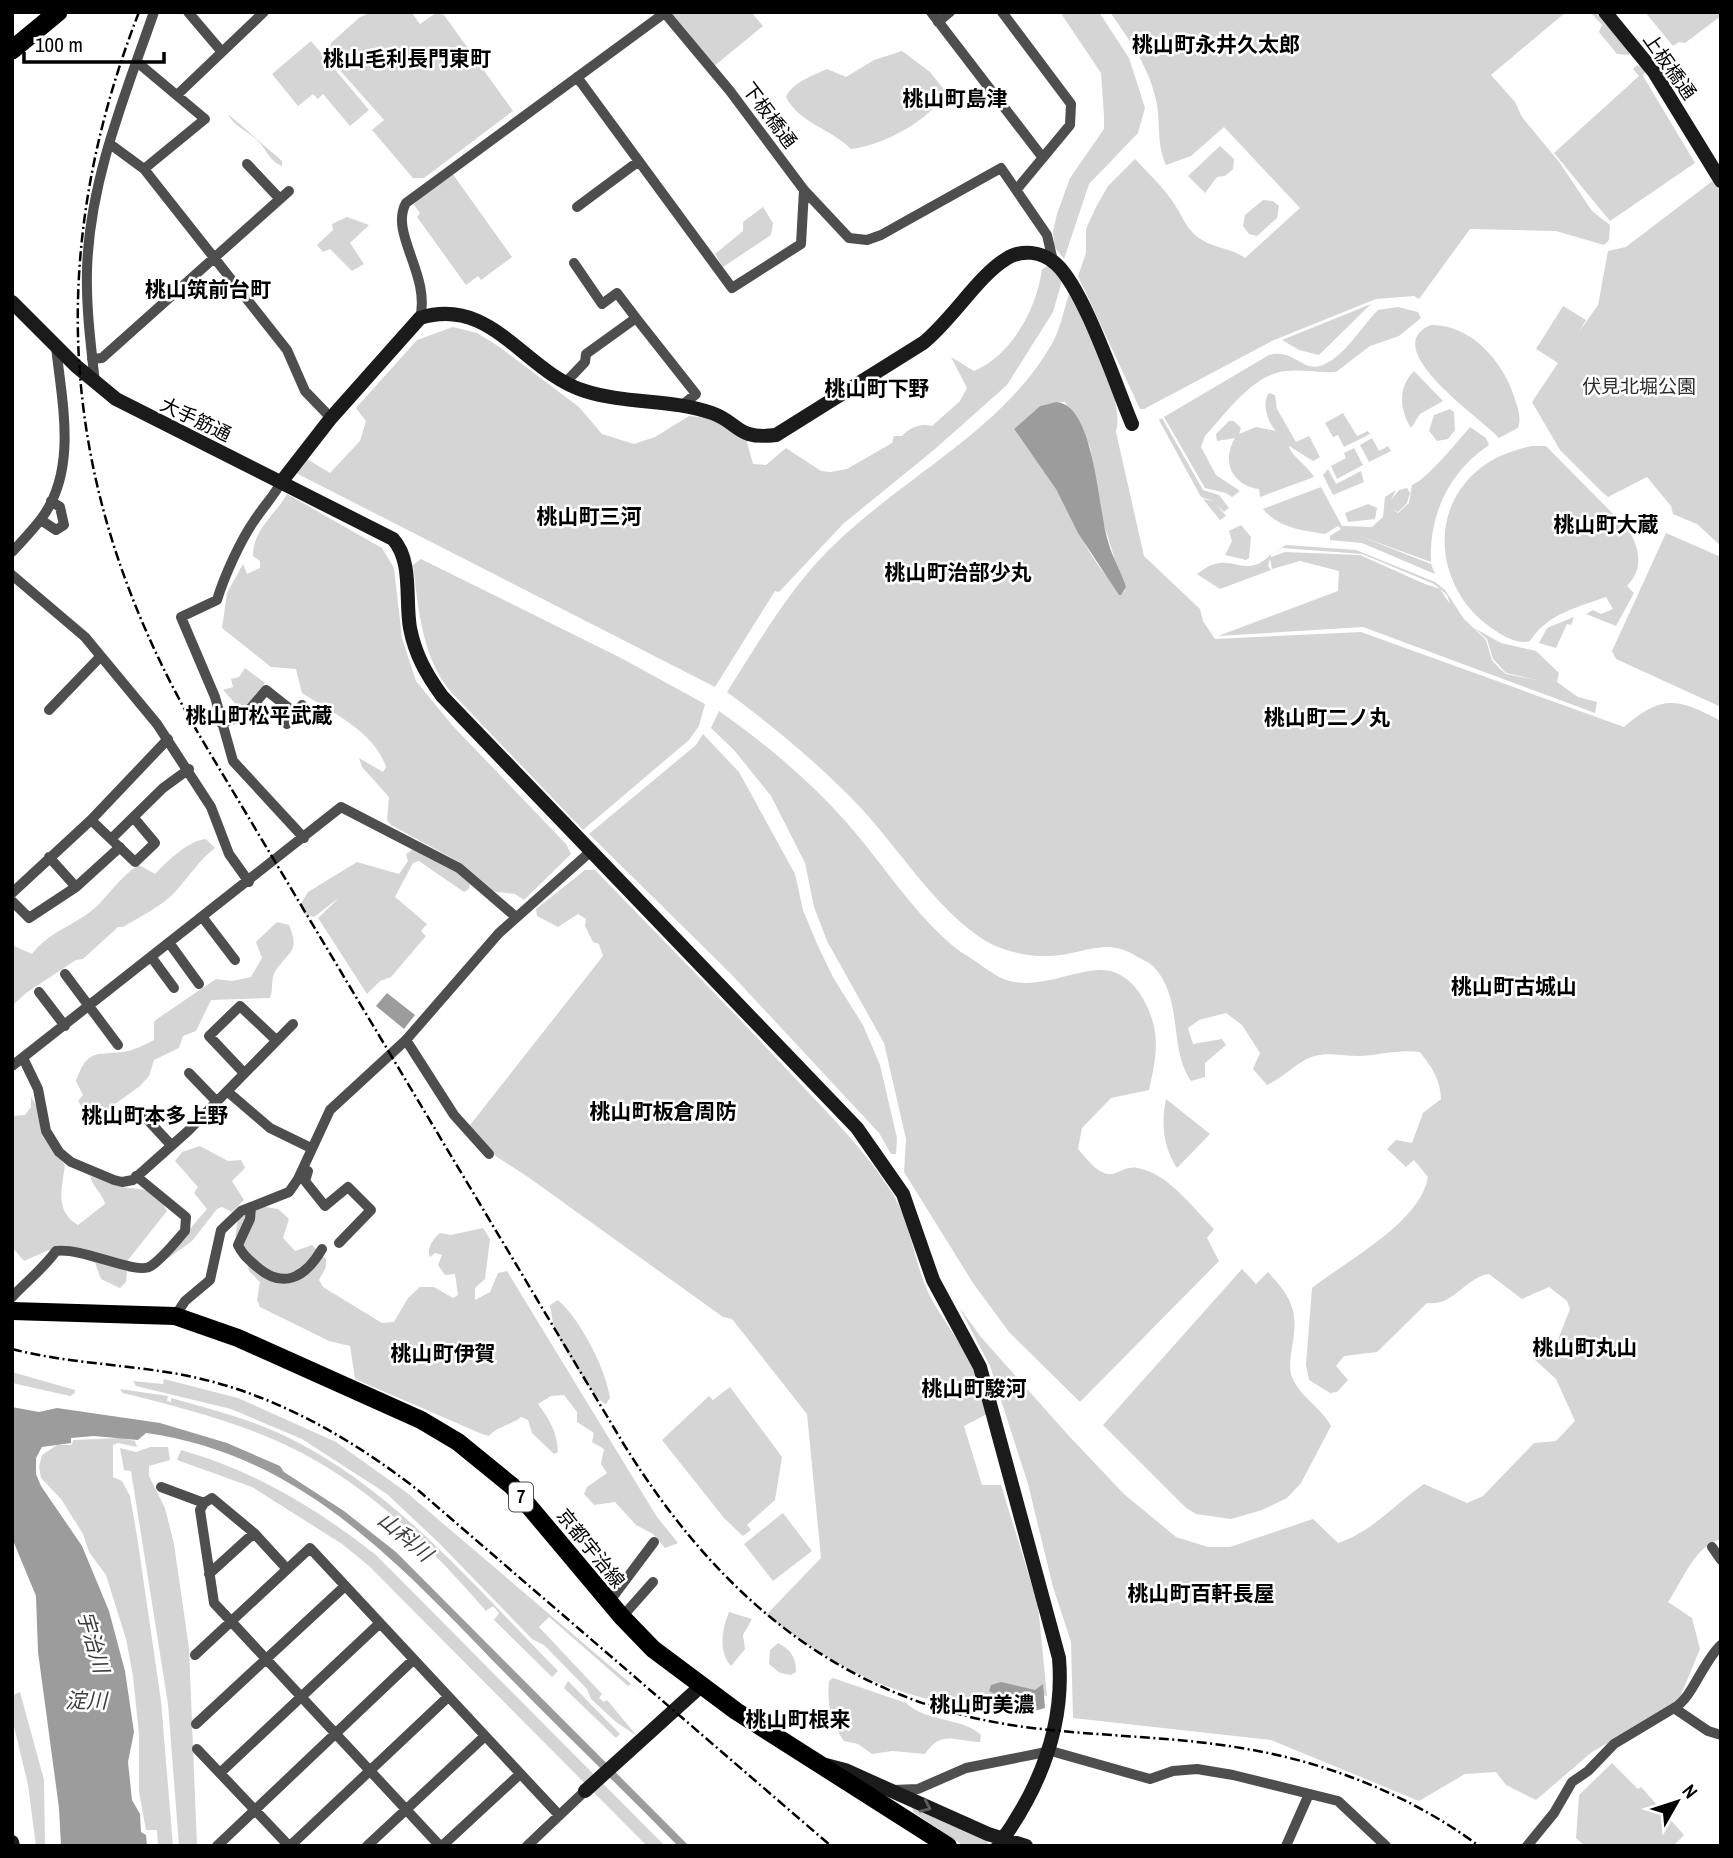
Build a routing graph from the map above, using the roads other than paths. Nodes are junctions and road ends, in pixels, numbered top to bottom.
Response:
1 (58, 12) edge
2 (154, 12) edge
3 (188, 12) edge
4 (264, 12) edge
5 (665, 12) edge
6 (950, 12) edge
7 (1002, 12) edge
8 (1605, 12) edge
9 (934, 17) edge
10 (12, 50) edge
11 (222, 52) junction
12 (137, 62) junction
13 (577, 77) junction
14 (177, 95) junction
15 (110, 144) junction
16 (1043, 158) junction
17 (639, 161) junction
18 (247, 164) dead end
19 (144, 169) junction
20 (1721, 181) edge
21 (1017, 189) junction
22 (804, 190) junction
23 (289, 191) dead end
24 (279, 199) junction
25 (577, 207) dead end
26 (214, 258) junction
27 (1053, 261) junction
28 (574, 263) dead end
29 (12, 302) edge
30 (420, 318) junction
31 (636, 318) junction
32 (56, 347) junction
33 (92, 359) junction
34 (566, 382) junction
35 (95, 383) junction
36 (680, 407) junction
37 (331, 418) junction
38 (1132, 424) dead end
39 (282, 481) junction
40 (51, 501) junction
41 (41, 520) junction
42 (12, 552) edge
43 (12, 575) edge
44 (101, 656) junction
45 (49, 710) dead end
46 (221, 723) junction
47 (288, 724) dead end
48 (168, 740) junction
49 (189, 769) junction
50 (134, 818) junction
51 (90, 820) junction
52 (304, 838) junction
53 (115, 843) junction
54 (590, 852) junction
55 (49, 857) junction
56 (248, 881) junction
57 (76, 887) junction
58 (12, 893) edge
59 (12, 901) edge
60 (516, 917) junction
61 (203, 918) junction
62 (170, 944) junction
63 (152, 958) junction
64 (235, 960) dead end
65 (65, 974) dead end
66 (199, 984) dead end
67 (174, 988) dead end
68 (39, 992) dead end
69 (90, 1007) junction
70 (293, 1024) dead end
71 (65, 1026) junction
72 (276, 1041) junction
73 (404, 1043) junction
74 (118, 1045) dead end
75 (23, 1058) junction
76 (12, 1066) edge
77 (190, 1073) dead end
78 (244, 1073) junction
79 (228, 1091) junction
80 (217, 1102) junction
81 (146, 1118) dead end
82 (171, 1145) junction
83 (311, 1148) junction
84 (489, 1154) dead end
85 (305, 1162) junction
86 (136, 1176) junction
87 (251, 1207) junction
88 (339, 1243) dead end
89 (322, 1250) dead end
90 (12, 1297) edge
91 (12, 1311) edge
92 (175, 1316) junction
93 (161, 1488) dead end
94 (204, 1503) junction
95 (254, 1533) junction
96 (653, 1542) dead end
97 (1712, 1547) dead end
98 (1721, 1560) edge
99 (287, 1569) junction
100 (209, 1574) junction
101 (653, 1583) dead end
102 (345, 1586) junction
103 (609, 1602) junction
104 (622, 1617) junction
105 (232, 1622) junction
106 (380, 1623) junction
107 (1721, 1645) edge
108 (195, 1655) dead end
109 (266, 1659) junction
110 (414, 1660) junction
111 (701, 1686) junction
112 (301, 1697) junction
113 (448, 1697) junction
114 (1674, 1708) junction
115 (196, 1724) dead end
116 (336, 1734) junction
117 (1721, 1735) edge
118 (485, 1736) junction
119 (197, 1749) dead end
120 (1051, 1751) junction
121 (818, 1763) junction
122 (371, 1772) junction
123 (220, 1773) junction
124 (520, 1774) junction
125 (585, 1791) joint
126 (890, 1791) junction
127 (1309, 1794) junction
128 (255, 1810) junction
129 (406, 1810) junction
130 (558, 1814) junction
131 (1001, 1842) edge
132 (217, 1846) edge
133 (290, 1846) edge
134 (367, 1846) edge
135 (441, 1846) edge
136 (527, 1846) edge
137 (948, 1846) edge
138 (1026, 1846) edge
139 (1286, 1846) edge
140 (1386, 1846) edge
141 (1527, 1846) edge

1 - 10 highway
2 - 12 street
3 - 11 street
4 - 11 street
5 - 13 street
5 - 22 street, 下板橋通
6 - 9 street
7 - 16 street
8 - 20 street, 上板橋通
9 - 16 street
11 - 14 street
12 - 14 street
12 - 15 street
13 - 17 street
13 - 30 street
14 - 19 street
15 - 19 street
15 - 33 street
16 - 21 street
17 - 22 street
17 - 25 street
18 - 24 street
19 - 26 street
21 - 22 street, 下板橋通
21 - 27 street
23 - 24 street
24 - 26 street
26 - 33 street
26 - 37 street
27 - 36 street
27 - 38 street
28 - 31 street
29 - 32 street, 大手筋通
30 - 34 street
30 - 37 street
31 - 34 street
31 - 36 street
32 - 35 street, 大手筋通
32 - 40 street
33 - 35 street
34 - 36 street
35 - 39 street, 大手筋通
37 - 39 street
39 - 46 street
39 - 54 street, 大手筋通
40 - 41 street
40 - 41 street
41 - 42 street
43 - 44 street
44 - 45 street
44 - 48 street
46 - 47 street
46 - 52 street
48 - 49 street
48 - 51 street
49 - 50 street
49 - 56 street
50 - 53 street
50 - 53 street
51 - 53 street
51 - 55 street
52 - 56 street
52 - 60 street
53 - 57 street
54 - 60 street
54 - 120 street
55 - 57 street
55 - 58 street
56 - 61 street
57 - 59 street
60 - 73 street
61 - 62 street
61 - 64 street
62 - 63 street
62 - 66 street
63 - 67 street
63 - 69 street
65 - 69 street
68 - 71 street
69 - 71 street
69 - 74 street
70 - 72 street
71 - 75 street
72 - 78 street
72 - 78 street
73 - 83 street
73 - 84 street
75 - 76 street
75 - 86 street
77 - 80 street
78 - 79 street
79 - 80 street
79 - 83 street
80 - 82 street
81 - 82 street
82 - 86 street
83 - 85 street
85 - 87 street
85 - 88 street
86 - 90 street
87 - 89 street
87 - 92 street
91 - 92 main road, 京都宇治線 / 7
92 - 103 main road, 京都宇治線 / 7
93 - 94 street
94 - 95 street
94 - 100 street
95 - 99 street
95 - 100 street
96 - 103 street
97 - 98 street
99 - 102 street
99 - 105 street
100 - 105 street
101 - 104 street
102 - 106 street
102 - 109 street
103 - 104 main road, 京都宇治線 / 7
104 - 111 main road, 京都宇治線 / 7
105 - 108 street
105 - 109 street
106 - 110 street
106 - 112 street
107 - 114 street
109 - 112 street
109 - 115 street
110 - 113 street
110 - 116 street
111 - 121 main road, 京都宇治線 / 7
111 - 125 street
112 - 116 street
112 - 123 street
113 - 118 street
113 - 122 street
114 - 117 street
114 - 141 street
116 - 122 street
116 - 128 street
118 - 124 street
118 - 129 street
119 - 123 street
120 - 126 street
120 - 127 street
120 - 131 street
121 - 126 street
121 - 137 main road, 京都宇治線 / 7
122 - 129 street
122 - 133 street
123 - 128 street
124 - 130 street
124 - 135 street
125 - 130 street
126 -> 131 street
127 - 139 street
127 - 140 street
128 - 132 street
128 - 133 street
129 - 134 street
129 - 135 street
130 - 136 street
131 - 138 street

